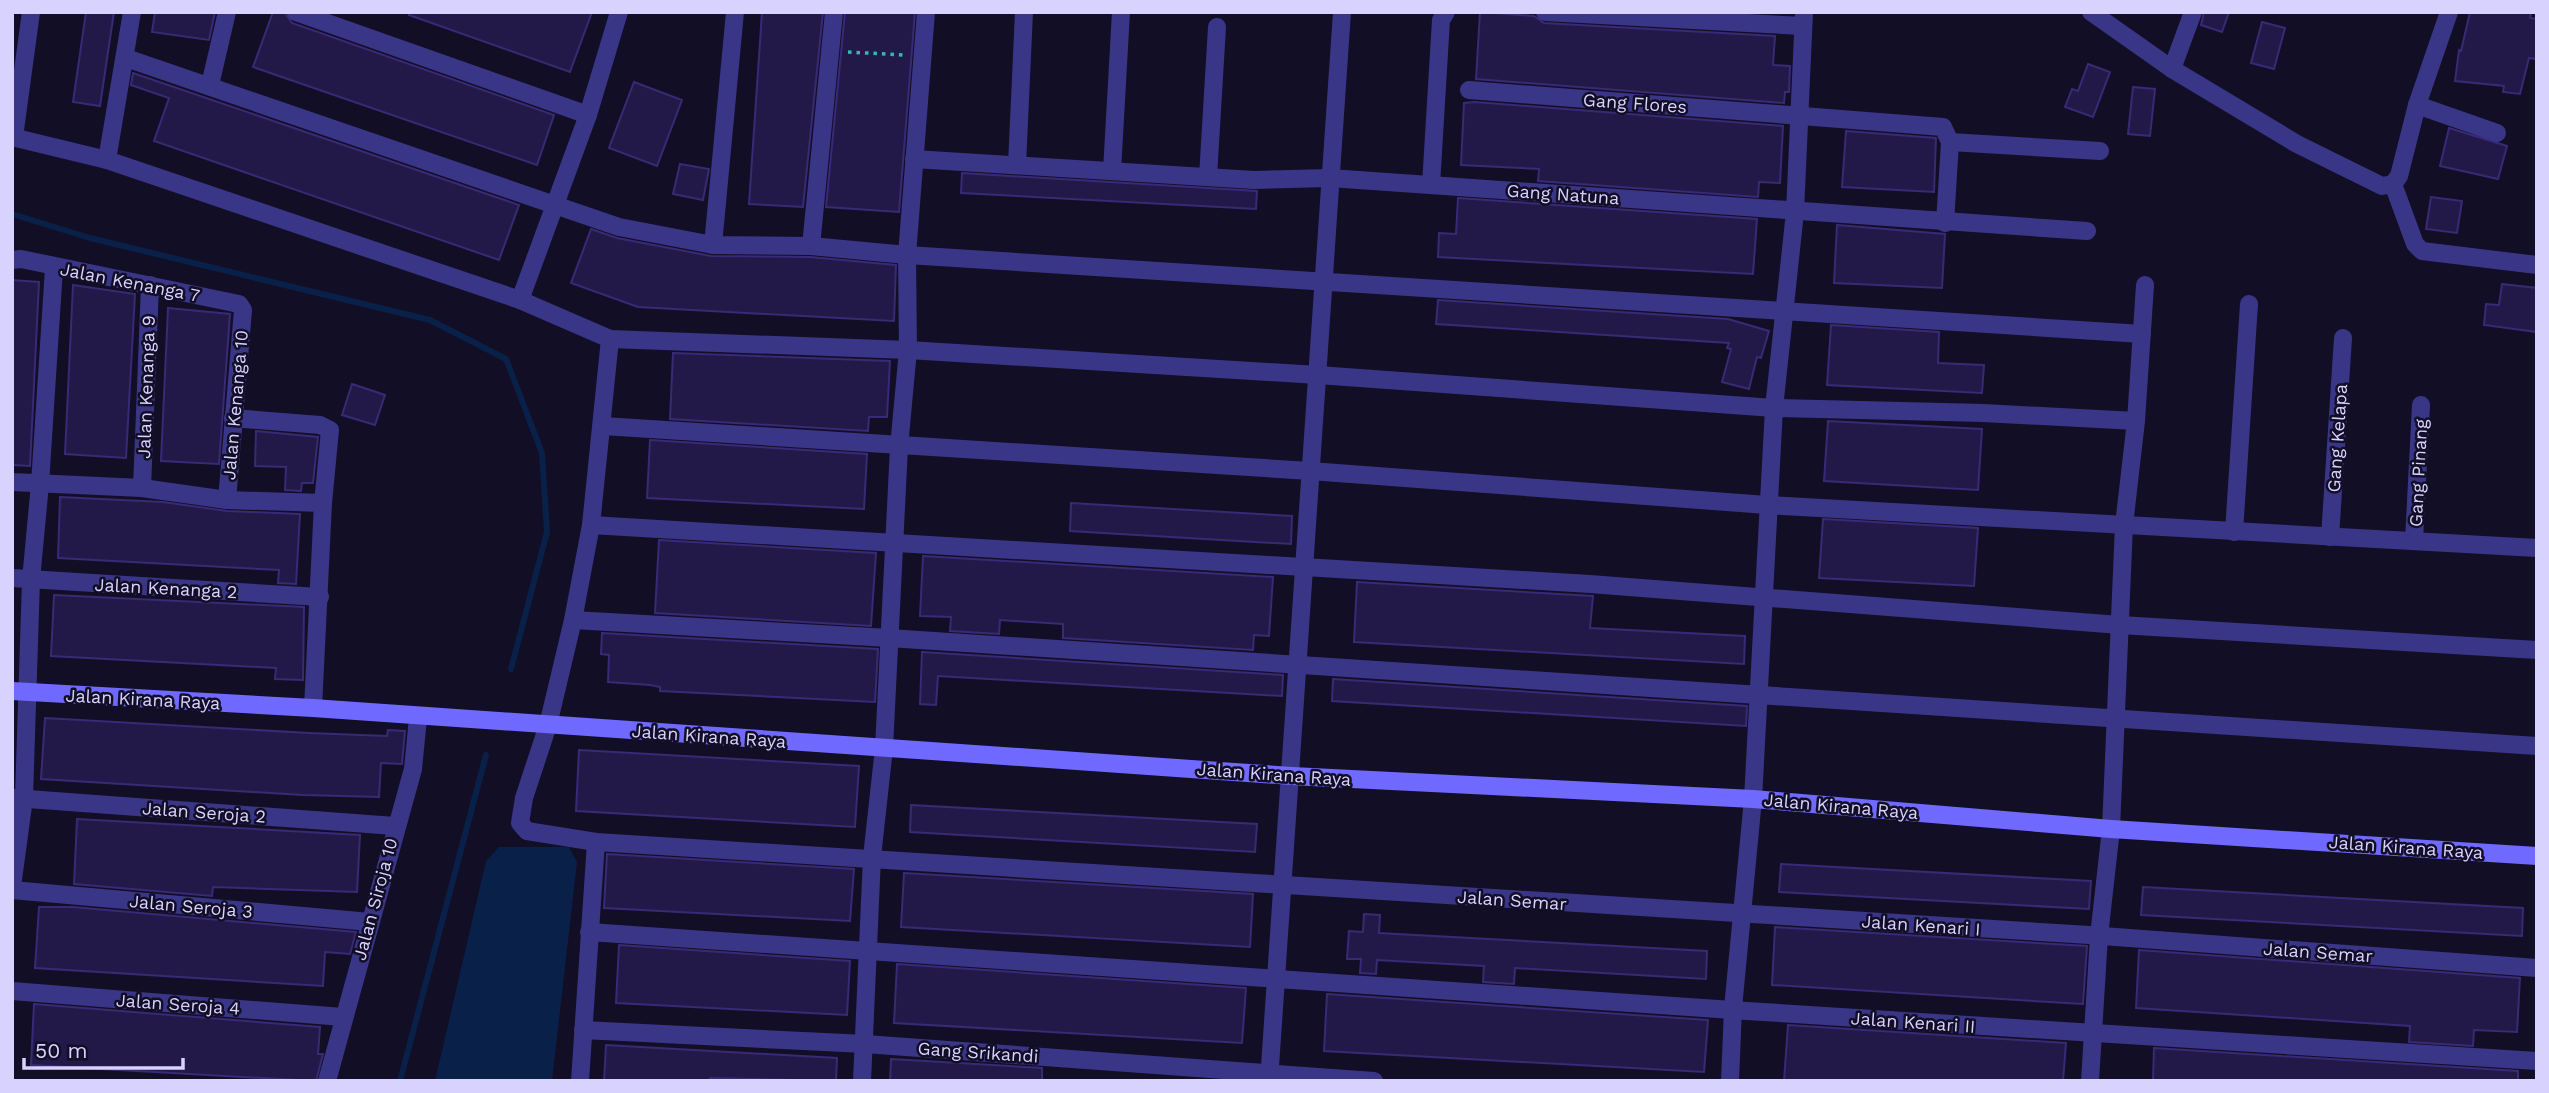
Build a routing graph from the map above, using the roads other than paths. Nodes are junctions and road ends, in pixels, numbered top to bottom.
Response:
1 (31, 12) edge
2 (132, 12) edge
3 (228, 12) edge
4 (296, 12) edge
5 (735, 12) edge
6 (834, 12) edge
7 (926, 12) edge
8 (1024, 12) edge
9 (1121, 12) edge
10 (1342, 12) edge
11 (1446, 12) edge
12 (1545, 12) edge
13 (2091, 12) edge
14 (2193, 12) edge
15 (2449, 12) edge
16 (614, 14) edge
17 (1803, 19) edge
18 (1217, 27) dead end
19 (20, 41) edge
20 (125, 58) junction
21 (2172, 69) junction
22 (210, 85) junction
23 (1469, 90) dead end
24 (2417, 105) junction
25 (588, 115) junction
26 (1801, 116) junction
27 (2497, 133) dead end
28 (13, 137) edge
29 (1950, 142) junction
30 (2100, 151) dead end
31 (914, 159) junction
32 (107, 160) junction
33 (1017, 165) junction
34 (1112, 171) junction
35 (1208, 177) junction
36 (1330, 177) junction
37 (2393, 184) junction
38 (1431, 185) junction
39 (554, 207) junction
40 (1795, 212) junction
41 (1945, 223) junction
42 (2087, 231) dead end
43 (713, 245) junction
44 (811, 246) junction
45 (907, 255) junction
46 (12, 260) edge
47 (2537, 265) edge
48 (54, 268) junction
49 (1322, 281) junction
50 (150, 285) junction
51 (2145, 285) dead end
52 (520, 300) junction
53 (2249, 304) dead end
54 (243, 310) joint
55 (1783, 311) junction
56 (2142, 334) junction
57 (2343, 338) dead end
58 (610, 339) junction
59 (908, 350) junction
60 (1318, 375) junction
61 (2421, 405) dead end
62 (1774, 408) junction
63 (233, 418) junction
64 (2136, 421) junction
65 (603, 426) junction
66 (899, 447) junction
67 (1310, 471) junction
68 (12, 482) edge
69 (40, 484) junction
70 (142, 488) junction
71 (227, 500) junction
72 (323, 503) junction
73 (1767, 505) junction
74 (591, 525) junction
75 (2124, 525) junction
76 (2234, 532) junction
77 (2330, 537) junction
78 (2414, 540) junction
79 (894, 544) junction
80 (2537, 548) edge
81 (1302, 568) junction
82 (12, 579) edge
83 (31, 580) junction
84 (320, 597) junction
85 (1764, 599) junction
86 (573, 620) junction
87 (2120, 625) junction
88 (889, 638) junction
89 (2537, 650) edge
90 (1300, 664) junction
91 (20, 692) edge
92 (1758, 694) junction
93 (313, 708) junction
94 (418, 718) junction
95 (2117, 720) junction
96 (548, 725) junction
97 (2537, 746) edge
98 (884, 748) junction
99 (1292, 776) junction
100 (18, 798) edge
101 (1753, 799) junction
102 (395, 827) junction
103 (2111, 829) junction
104 (596, 842) junction
105 (2537, 856) edge
106 (872, 857) junction
107 (1281, 884) junction
108 (12, 889) edge
109 (1743, 914) junction
110 (369, 922) junction
111 (589, 932) junction
112 (2099, 936) junction
113 (867, 951) junction
114 (2537, 968) edge
115 (1275, 978) junction
116 (12, 991) edge
117 (1733, 1009) junction
118 (343, 1017) junction
119 (583, 1030) junction
120 (2093, 1033) junction
121 (864, 1044) junction
122 (2537, 1061) edge
123 (1269, 1078) edge
124 (327, 1081) edge
125 (580, 1081) edge
126 (862, 1081) edge
127 (1374, 1081) edge
128 (1730, 1081) edge
129 (2091, 1081) edge

1 - 19 street
2 - 20 street
3 - 22 street
4 - 25 street
5 - 43 street
6 - 44 street
7 - 31 street
8 - 33 street
9 - 34 street
10 - 36 street
11 - 38 street
12 - 17 street
13 - 21 street
14 - 21 street
15 - 24 street
16 - 25 street
17 - 26 street
18 - 35 street
19 - 28 street
20 - 22 street
20 - 32 street
21 - 37 street
22 - 39 street
23 - 26 street, Gang Flores
24 - 27 street
24 - 37 street
25 - 39 street
26 - 29 street, Gang Flores
26 - 40 street
28 - 32 street
29 - 30 street
29 - 41 street
31 - 33 street, Gang Natuna
31 - 45 street
32 - 52 street
33 - 34 street, Gang Natuna
34 - 35 street, Gang Natuna
35 - 36 street, Gang Natuna
36 - 38 street, Gang Natuna
36 - 49 street
37 - 47 street
38 - 40 street, Gang Natuna
39 - 43 street
39 - 52 street
40 - 41 street, Gang Natuna
40 - 55 street
41 - 42 street, Gang Natuna
43 - 44 street
44 - 45 street
45 - 49 street
45 - 59 street
46 - 48 street, Jalan Kenanga 7
48 - 50 street, Jalan Kenanga 7
48 - 69 street
49 - 55 street
49 - 60 street
50 - 54 street, Jalan Kenanga 7
50 - 70 street, Jalan Kenanga 9
51 - 56 street
52 - 58 street
53 - 76 street
54 - 63 street, Jalan Kenanga 10
55 - 56 street
55 - 62 street
56 - 64 street
57 - 77 street, Gang Kelapa
58 - 59 street
58 - 65 street
59 - 60 street
59 - 66 street
60 - 62 street
60 - 67 street
61 - 78 street, Gang Pinang
62 - 64 street
62 - 73 street
63 - 71 street, Jalan Kenanga 10
63 - 72 street
64 - 75 street
65 - 66 street
65 - 74 street
66 - 67 street
66 - 79 street
67 - 73 street
67 - 81 street
68 - 69 street
69 - 70 street
69 - 83 street
70 - 71 street
71 - 72 street
72 - 84 street
73 - 75 street
73 - 85 street
74 - 79 street
74 - 86 street
75 - 76 street
75 - 87 street
76 - 77 street
77 - 78 street
78 - 80 street
79 - 81 street
79 - 88 street
81 - 85 street
81 - 90 street
82 - 83 street, Jalan Kenanga 2
83 - 84 street, Jalan Kenanga 2
83 - 91 street
84 - 93 street
85 - 87 street
85 - 92 street
86 - 88 street
86 - 96 street
87 - 89 street
87 - 95 street
88 - 90 street
88 - 98 street
90 - 92 street
90 - 99 street
91 - 93 street, Jalan Kirana Raya
91 - 100 street
92 - 95 street
92 - 101 street
93 - 94 street, Jalan Kirana Raya
94 - 96 street, Jalan Kirana Raya
94 - 102 street, Jalan Siroja 10
95 - 97 street
95 - 103 street
96 - 98 street, Jalan Kirana Raya
96 - 104 street, Jalan Semar
98 - 99 street, Jalan Kirana Raya
98 - 106 street
99 - 101 street, Jalan Kirana Raya
99 - 107 street
100 - 102 street, Jalan Seroja 2
100 - 108 street
101 - 103 street, Jalan Kirana Raya
101 - 109 street
102 - 110 street, Jalan Siroja 10
103 - 105 street, Jalan Kirana Raya
103 - 112 street
104 - 106 street, Jalan Semar
104 - 111 street
106 - 107 street, Jalan Semar
106 - 113 street
107 - 109 street, Jalan Semar
107 - 115 street
108 - 110 street, Jalan Seroja 3
109 - 112 street, Jalan Kenari I
109 - 117 street
110 - 118 street, Jalan Siroja 10
111 - 113 street, Jalan Kenari II
111 - 119 street
112 - 114 street, Jalan Semar
112 - 120 street
113 - 115 street, Jalan Kenari II
113 - 121 street
115 - 117 street, Jalan Kenari II
115 - 123 street
116 - 118 street, Jalan Seroja 4
117 - 120 street, Jalan Kenari II
117 - 128 street
118 - 124 street, Jalan Siroja 10
119 - 121 street, Gang Srikandi
119 - 125 street
120 - 122 street, Jalan Kenari II
120 - 129 street
121 - 123 street, Gang Srikandi
121 - 126 street
123 - 127 street, Gang Srikandi

